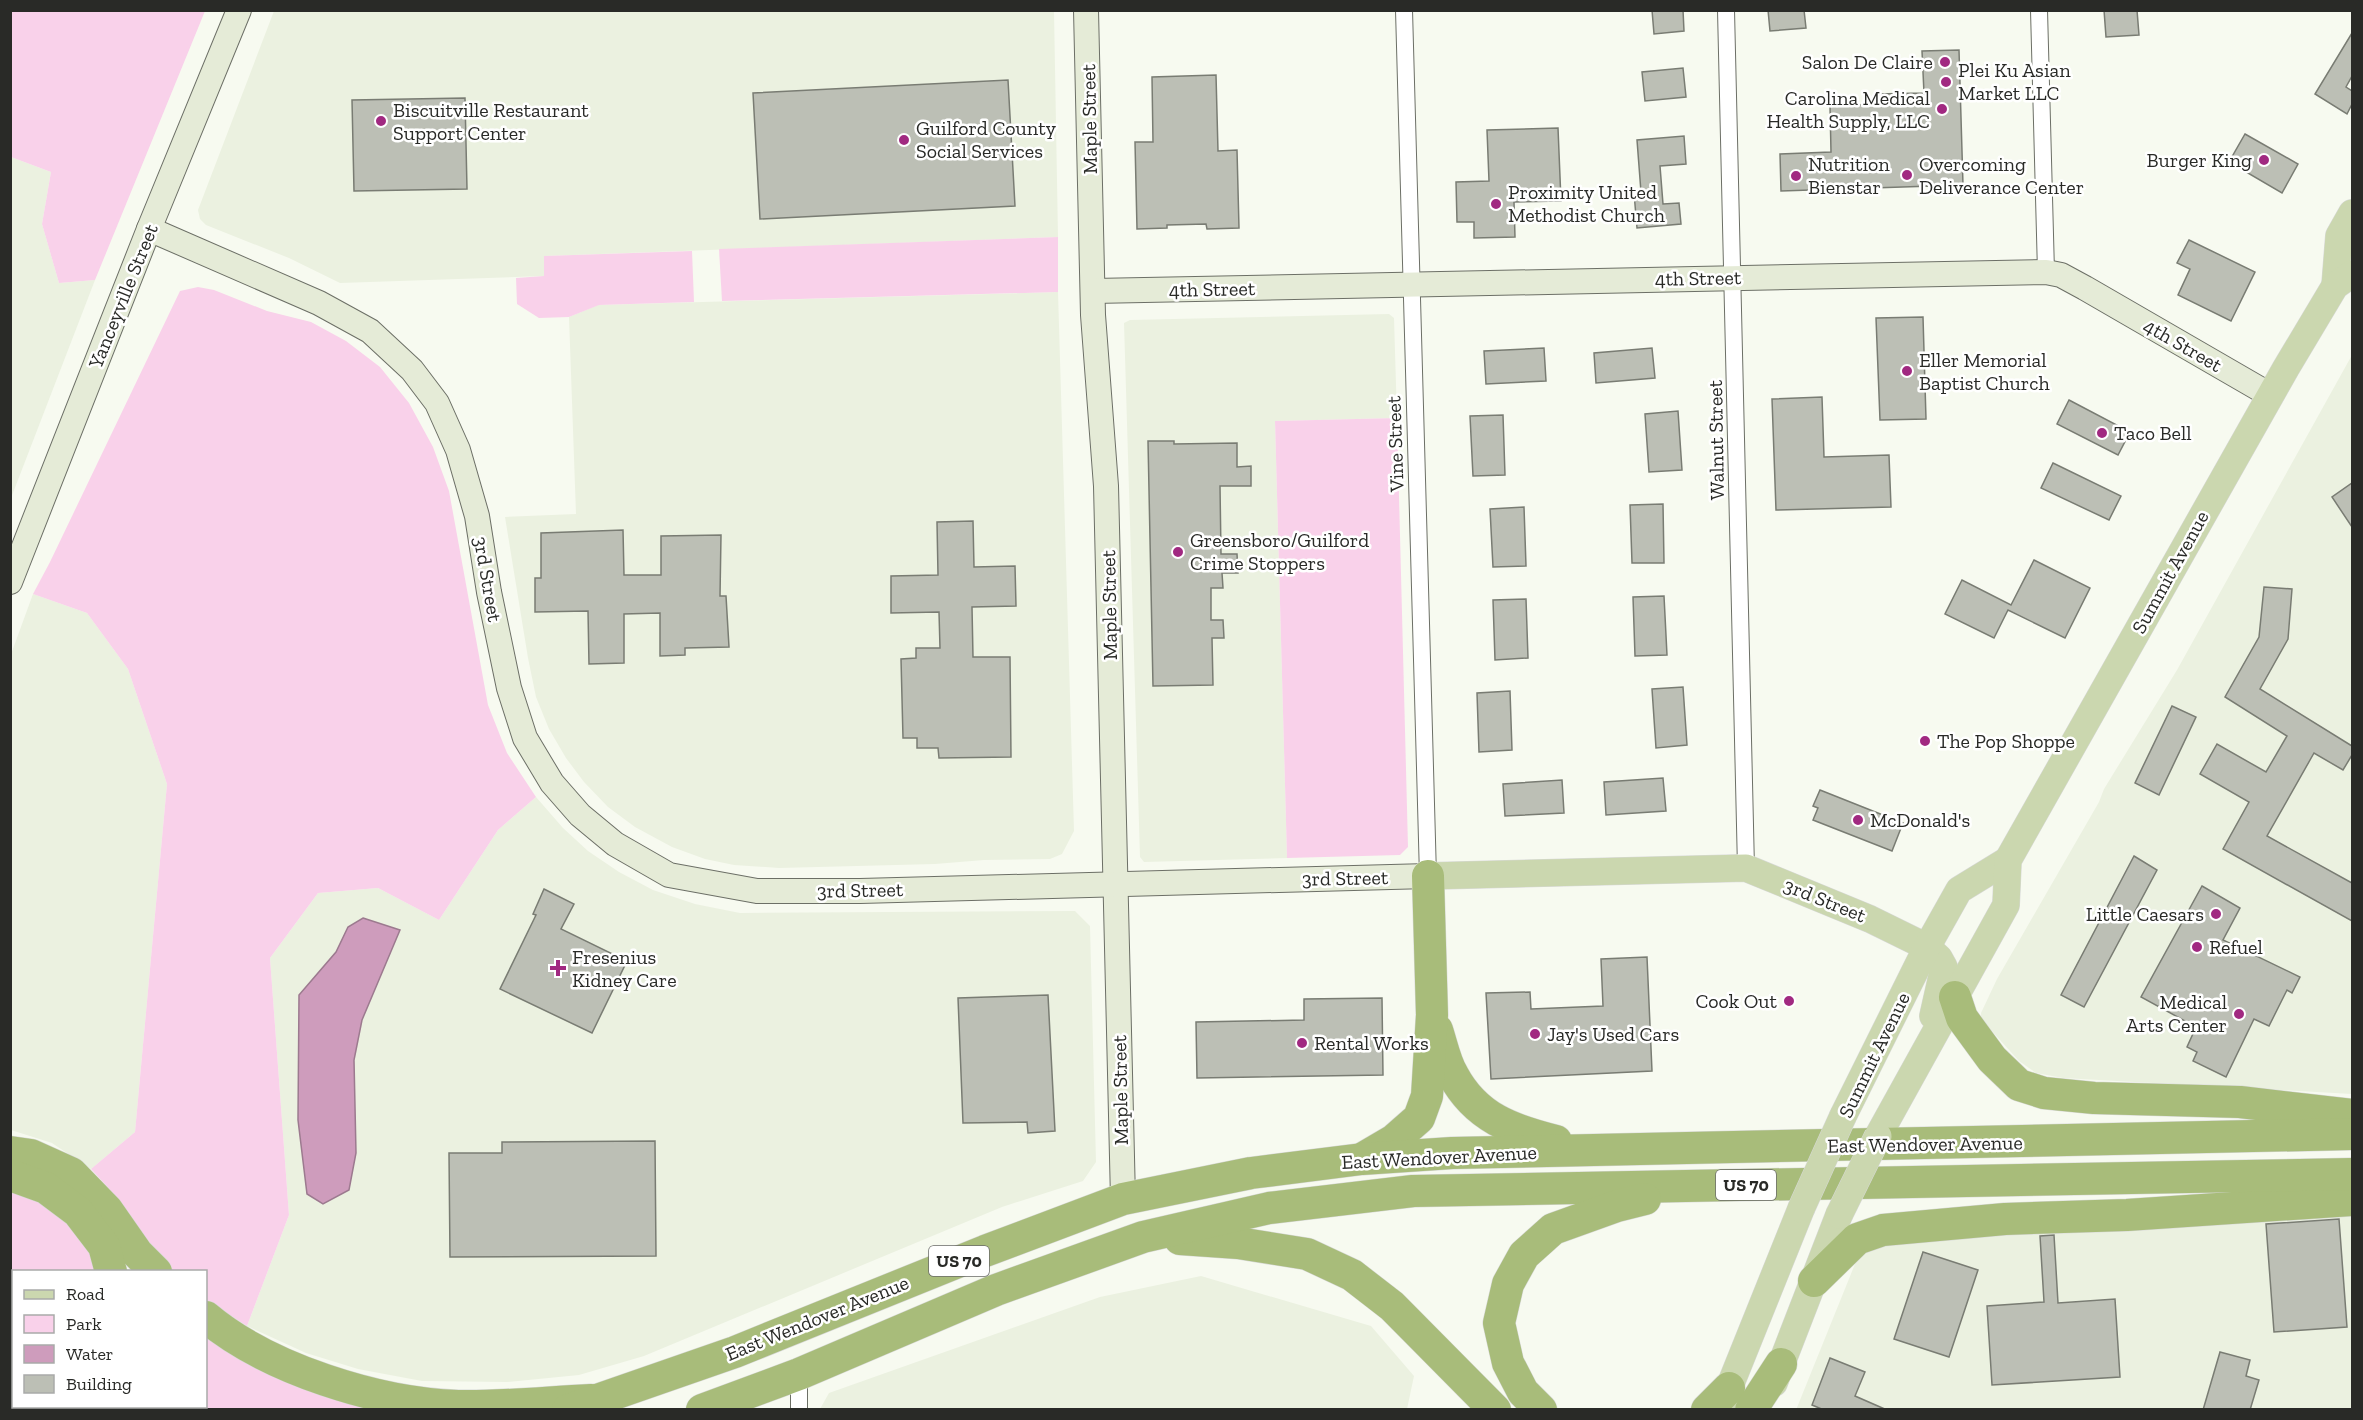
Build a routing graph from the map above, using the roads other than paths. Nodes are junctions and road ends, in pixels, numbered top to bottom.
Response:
1 (239, 10) edge
2 (1086, 10) edge
3 (1404, 10) edge
4 (1726, 10) edge
5 (2039, 10) edge
6 (2352, 213) edge
7 (149, 229) junction
8 (2046, 272) junction
9 (1734, 278) junction
10 (1412, 285) junction
11 (2347, 285) edge
12 (1093, 291) junction
13 (2270, 395) junction
14 (10, 582) edge
15 (2008, 860) junction
16 (1746, 868) junction
17 (1428, 876) junction
18 (1115, 884) junction
19 (1927, 947) junction
20 (1955, 997) junction
21 (1432, 1015) junction
22 (1925, 1048) junction
23 (2352, 1114) edge
24 (2352, 1134) edge
25 (1591, 1150) junction
26 (10, 1152) edge
27 (1362, 1159) junction
28 (2352, 1174) edge
29 (10, 1175) edge
30 (1701, 1186) junction
31 (1123, 1199) junction
32 (2352, 1200) edge
33 (1143, 1238) junction
34 (1063, 1266) junction
35 (110, 1270) edge
36 (154, 1270) edge
37 (1814, 1281) junction
38 (207, 1318) edge
39 (1781, 1364) junction
40 (799, 1374) junction
41 (1725, 1399) edge
42 (601, 1400) junction
43 (568, 1410) edge
44 (702, 1410) edge
45 (799, 1410) edge
46 (1495, 1410) edge
47 (1540, 1410) edge
48 (1707, 1410) edge
49 (1751, 1410) edge
50 (1765, 1410) edge

1 - 7 street, Yanceyville Street
2 - 12 street, Maple Street
3 - 10 street, Vine Street
4 - 9 street, Walnut Street
5 - 8 street
6 - 11 main road, Summit Avenue
7 - 14 street, Yanceyville Street
7 - 18 street, 3rd Street
8 - 9 street, 4th Street
8 - 13 street, 4th Street
9 - 10 street, 4th Street
9 - 16 street, Walnut Street
10 - 12 street, 4th Street
10 - 17 street, Vine Street
11 - 13 main road, Summit Avenue
12 - 18 street, Maple Street
13 - 15 main road, Summit Avenue
15 - 19 main road, Summit Avenue
15 - 20 main road, Summit Avenue
16 - 17 main road, 3rd Street
16 - 19 main road, 3rd Street
17 - 18 street, 3rd Street
17 - 21 highway
18 - 31 street, Maple Street
19 - 22 main road
19 - 41 main road, Summit Avenue, bridge
20 - 22 main road, Summit Avenue
20 - 23 highway
21 - 25 highway
21 - 27 highway
22 - 37 main road, Summit Avenue, bridge
24 - 25 highway, East Wendover Avenue / US 70
25 - 27 highway, East Wendover Avenue / US 70
26 - 36 highway
27 - 31 highway, East Wendover Avenue / US 70
28 - 30 highway, East Wendover Avenue / US 70
29 - 35 highway
30 - 33 highway, East Wendover Avenue / US 70
30 - 47 highway
31 - 34 highway
31 - 42 highway, East Wendover Avenue / US 70
32 - 37 highway
33 - 34 highway, East Wendover Avenue / US 70
33 - 46 highway
34 - 40 highway, East Wendover Avenue / US 70
37 - 39 main road, Summit Avenue
38 - 42 highway
39 - 49 highway
39 - 50 main road, Summit Avenue
40 - 44 highway, East Wendover Avenue / US 70
40 - 45 street
41 - 48 highway
42 - 43 highway, East Wendover Avenue / US 70

